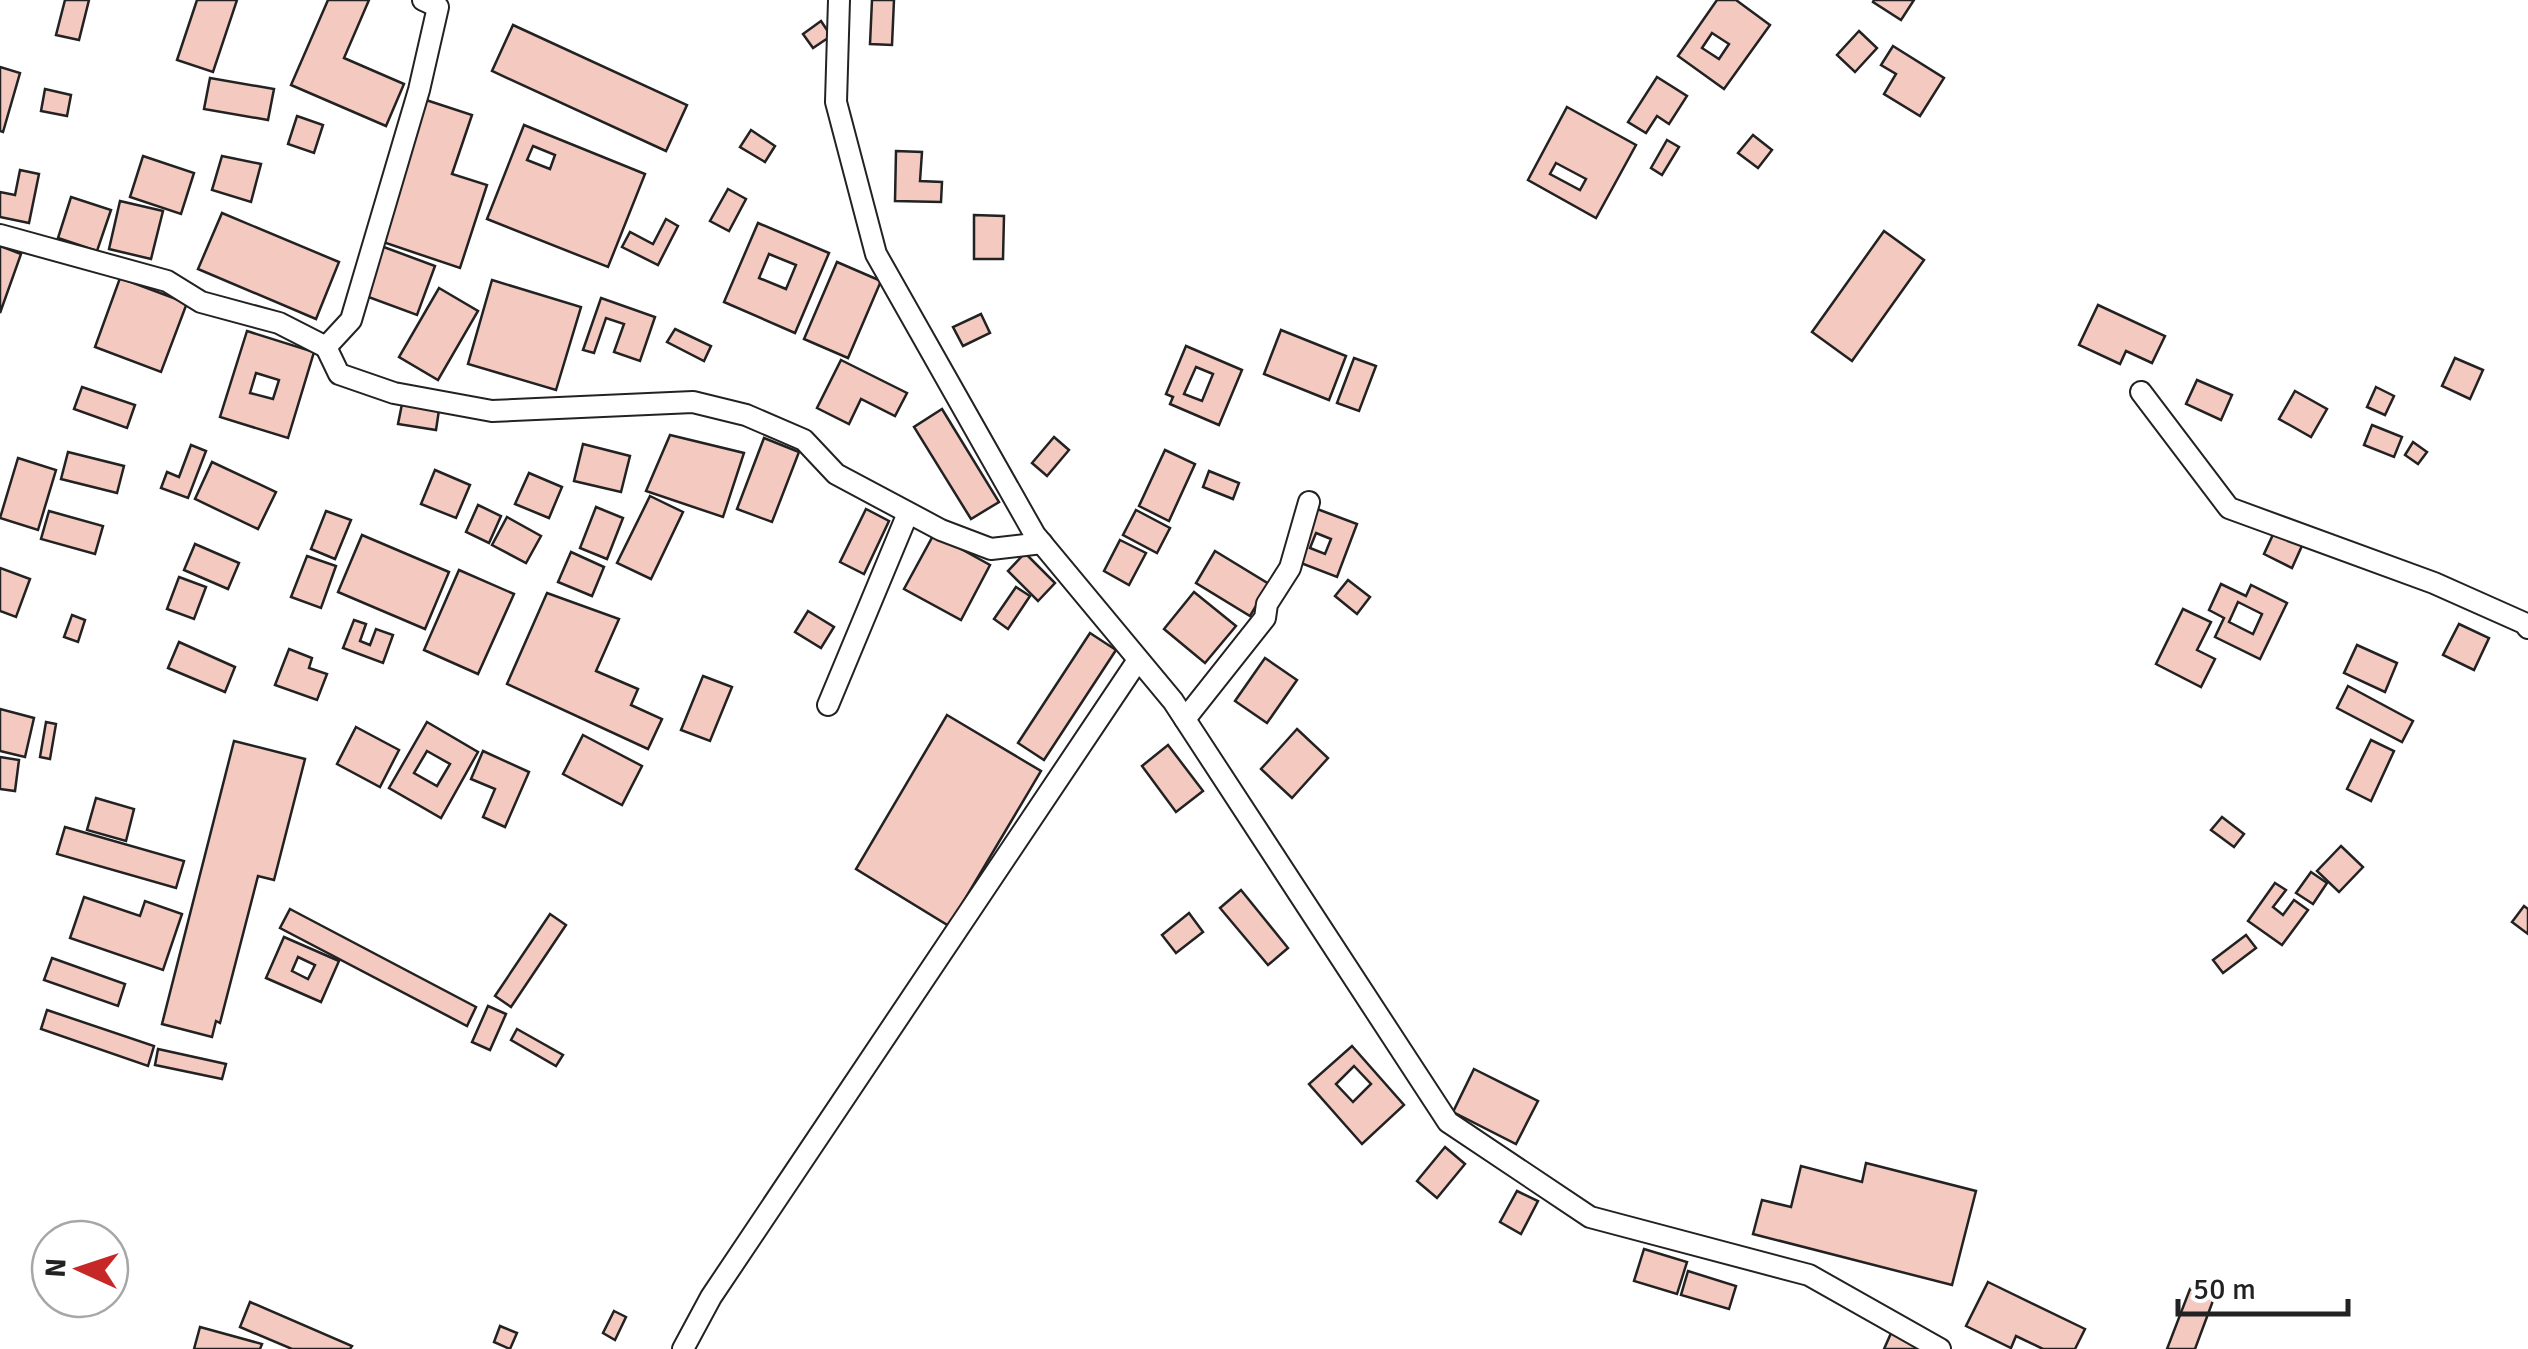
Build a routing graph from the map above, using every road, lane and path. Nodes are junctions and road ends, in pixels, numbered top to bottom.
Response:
1 (423, 0) edge
2 (839, 0) edge
3 (0, 234) edge
4 (326, 347) junction
5 (2141, 392) dead end
6 (1309, 502) dead end
7 (908, 513) junction
8 (1042, 543) junction
9 (2528, 628) edge
10 (1138, 660) junction
11 (828, 705) dead end
12 (1185, 720) junction
13 (683, 1349) edge
14 (1940, 1349) edge

1 - 4 street
2 - 8 street
3 - 4 street
4 - 7 street
5 - 9 street
6 - 12 street
7 - 8 street
7 - 11 street
8 - 10 street
10 - 12 street
10 - 13 street
12 - 14 street

